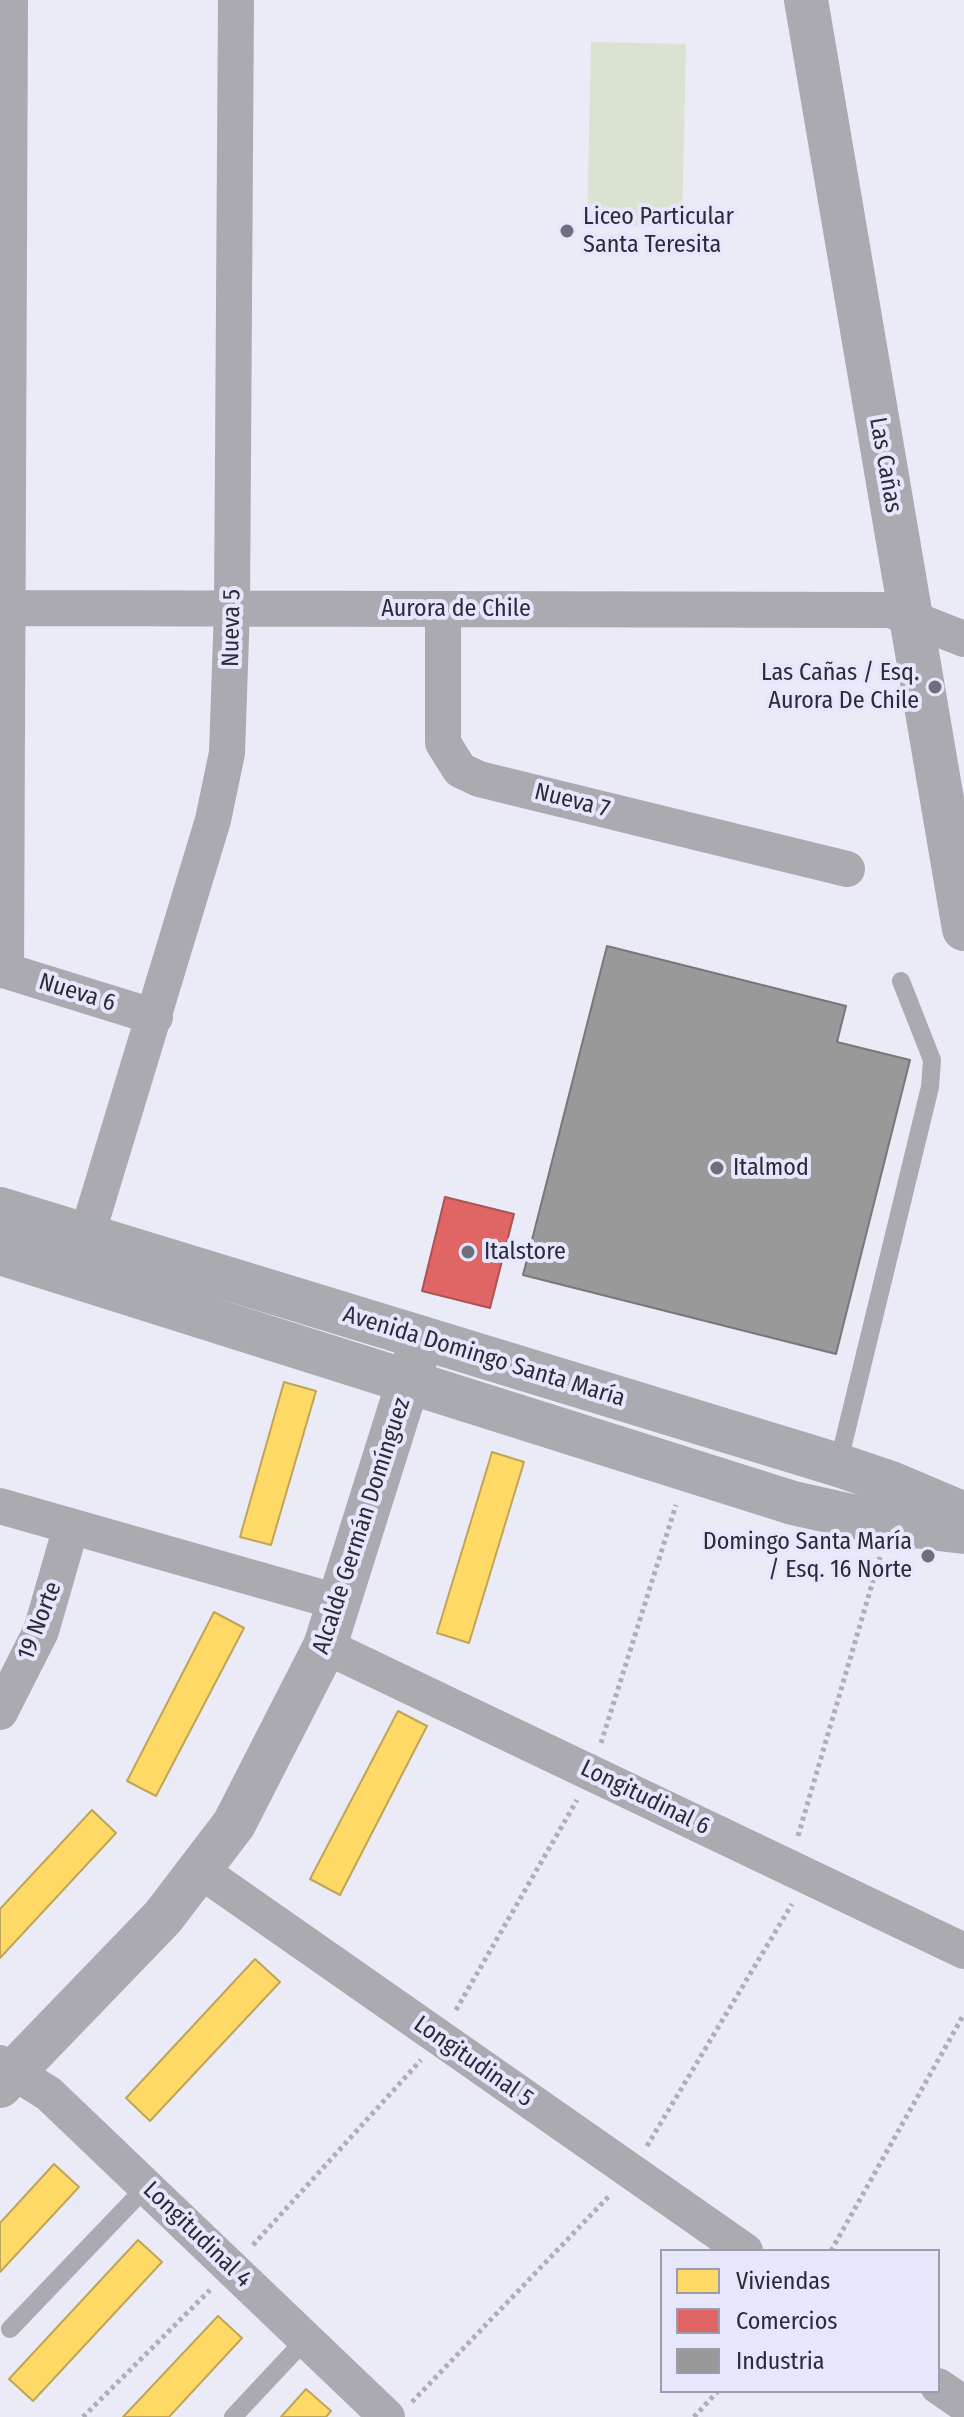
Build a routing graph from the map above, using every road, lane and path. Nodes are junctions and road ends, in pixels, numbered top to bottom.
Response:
1 (10, 0) edge
2 (236, 0) edge
3 (806, 0) edge
4 (4, 608) edge
5 (232, 608) junction
6 (443, 609) junction
7 (911, 619) junction
8 (964, 639) edge
9 (847, 869) dead end
10 (964, 929) edge
11 (3, 970) edge
12 (901, 981) dead end
13 (155, 1017) junction
14 (0, 1209) edge
15 (87, 1235) junction
16 (0, 1253) edge
17 (422, 1338) junction
18 (410, 1379) junction
19 (838, 1465) junction
20 (687, 1469) junction
21 (0, 1506) edge
22 (964, 1514) edge
23 (878, 1522) junction
24 (71, 1527) junction
25 (964, 1532) edge
26 (341, 1603) junction
27 (325, 1646) junction
28 (0, 1712) edge
29 (592, 1773) junction
30 (789, 1867) junction
31 (201, 1871) junction
32 (964, 1951) edge
33 (964, 2014) edge
34 (440, 2039) junction
35 (5, 2073) edge
36 (147, 2186) junction
37 (742, 2249) edge
38 (832, 2249) edge
39 (232, 2268) junction
40 (10, 2329) dead end
41 (306, 2339) junction
42 (940, 2387) edge
43 (716, 2393) edge
44 (964, 2404) edge
45 (83, 2417) edge
46 (233, 2417) edge
47 (387, 2417) edge
48 (694, 2417) edge

1 - 4 street
2 - 5 street, Nueva 5
3 - 7 street, Las Cañas
4 - 5 street, Aurora de Chile
4 - 11 street
5 - 6 street, Aurora de Chile
5 - 13 street, Nueva 5
6 - 7 street, Aurora de Chile
6 - 9 street, Nueva 7
7 - 8 street, Aurora de Chile
7 - 10 street, Las Cañas
11 - 13 street, Nueva 6
12 - 19 lane
13 - 15 street, Nueva 5
14 - 15 main road, Avenida Domingo Santa María
15 - 17 main road, Avenida Domingo Santa María
16 - 18 main road, Avenida Domingo Santa María
17 - 18 street, Alcalde Germán Domínguez
17 - 19 main road, Avenida Domingo Santa María
18 - 20 main road, Avenida Domingo Santa María
18 - 26 street, Alcalde Germán Domínguez
19 - 22 main road, Avenida Domingo Santa María
20 - 23 main road, Avenida Domingo Santa María
20 - 29 path
21 - 24 street
23 - 25 main road, Avenida Domingo Santa María
23 - 30 path
24 - 26 street
24 - 28 street, 19 Norte
26 - 27 street, Alcalde Germán Domínguez
27 - 29 street, Longitudinal 6
27 - 31 street, Alcalde Germán Domínguez
29 - 30 street, Longitudinal 6
29 - 34 path
30 - 32 street, Longitudinal 6
31 - 34 street, Longitudinal 5
31 - 35 street, Alcalde Germán Domínguez
33 - 38 path
34 - 37 street, Longitudinal 5
34 - 39 path
35 - 36 street, Longitudinal 4
36 - 39 street, Longitudinal 4
36 - 40 lane
39 - 41 street, Longitudinal 4
39 - 45 path
41 - 46 lane
41 - 47 street, Longitudinal 4
42 - 44 street
43 - 48 path

